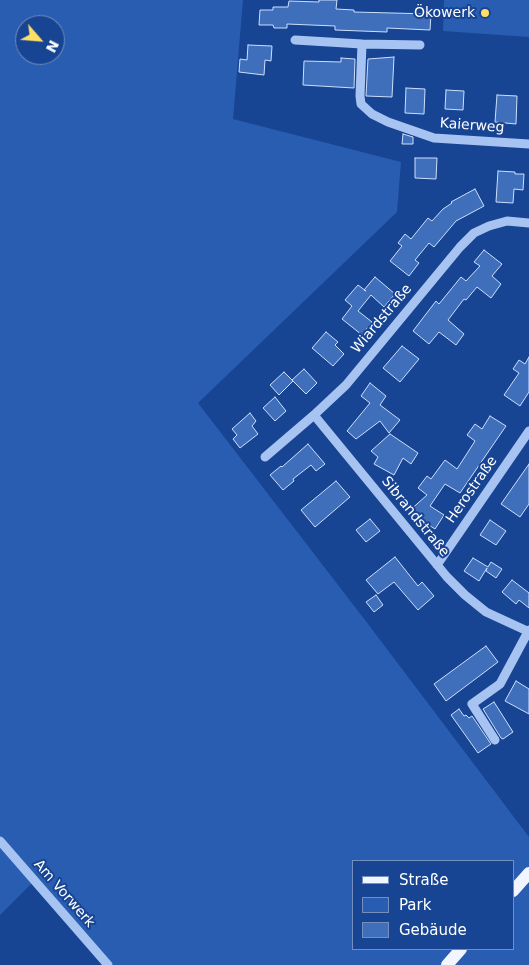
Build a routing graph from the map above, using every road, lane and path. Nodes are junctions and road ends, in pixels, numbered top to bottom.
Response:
1 (295, 40) dead end
2 (362, 44) junction
3 (420, 45) dead end
4 (529, 144) edge
5 (529, 223) edge
6 (314, 415) junction
7 (529, 431) edge
8 (265, 457) dead end
9 (437, 565) junction
10 (529, 630) edge
11 (495, 740) dead end
12 (0, 841) edge
13 (529, 872) edge
14 (514, 890) edge
15 (460, 950) edge
16 (108, 965) edge
17 (447, 965) edge

1 - 2 street
2 - 3 street
2 - 4 street, Kaierweg
5 - 6 street, Wiardstraße
6 - 8 street, Wiardstraße
6 - 9 street, Sibrandstraße
7 - 9 street, Herostraße
9 - 10 street, Sibrandstraße
10 - 11 street
12 - 16 street, Am Vorwerk
13 - 14 main road
15 - 17 main road

